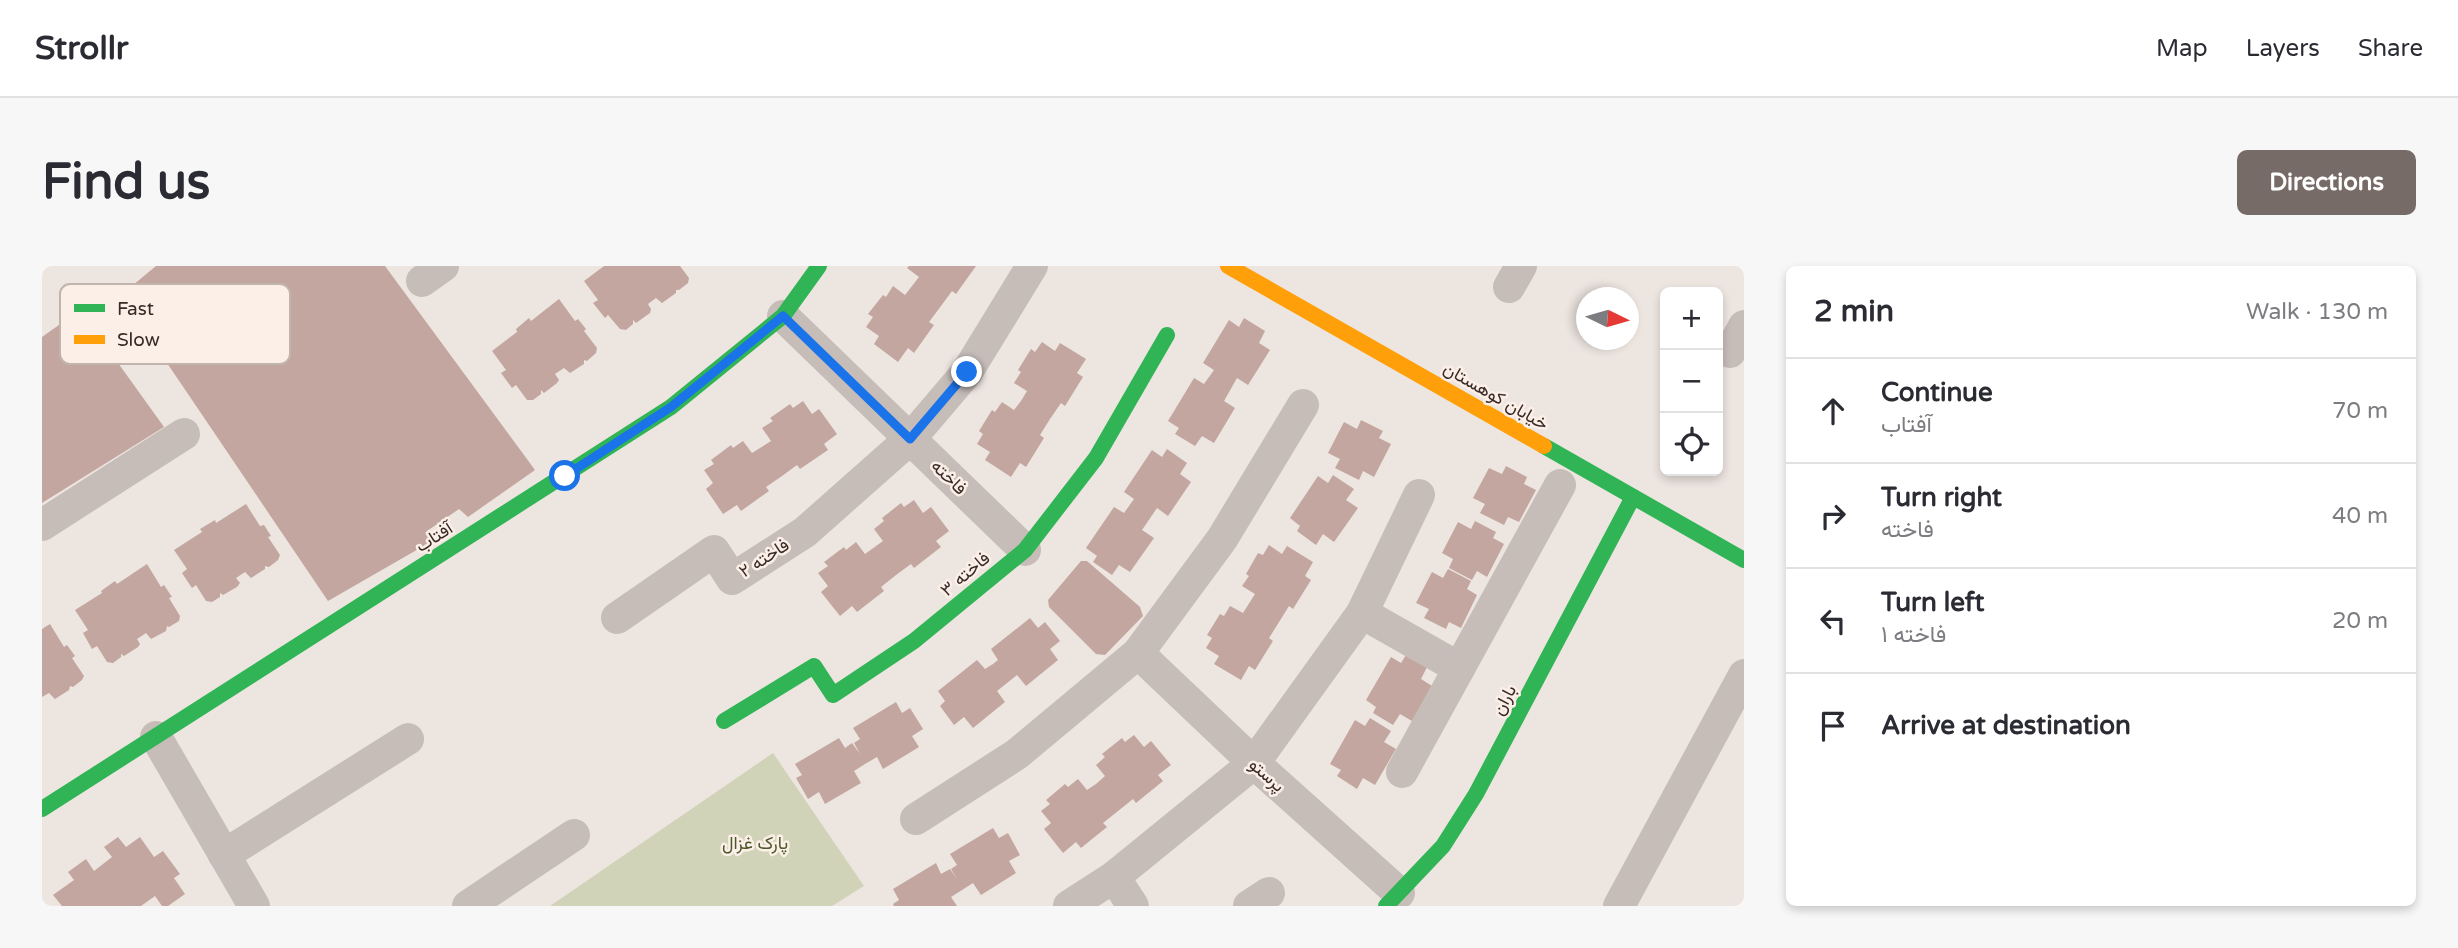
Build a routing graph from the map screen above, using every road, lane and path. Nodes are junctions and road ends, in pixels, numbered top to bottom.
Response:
1 (819, 266) edge
2 (1032, 266) edge
3 (1230, 267) edge
4 (783, 316) junction
5 (1167, 335) dead end
6 (1303, 405) dead end
7 (184, 434) dead end
8 (910, 439) junction
9 (1560, 485) dead end
10 (1419, 495) dead end
11 (1633, 497) junction
12 (42, 525) edge
13 (1025, 550) junction
14 (1744, 560) edge
15 (1362, 613) junction
16 (617, 618) dead end
17 (1138, 653) junction
18 (1459, 668) junction
19 (1744, 675) edge
20 (723, 721) dead end
21 (156, 737) junction
22 (408, 739) dead end
23 (1254, 763) junction
24 (1402, 772) dead end
25 (42, 809) edge
26 (916, 819) dead end
27 (574, 835) dead end
28 (225, 855) junction
29 (1114, 877) junction
30 (1393, 899) edge
31 (254, 906) edge
32 (468, 906) edge
33 (1069, 906) edge
34 (1133, 906) edge
35 (1619, 906) edge

1 - 4 street, آفتاب
2 - 8 street
3 - 11 street, خیابان کوهستان
4 - 8 street, فاخته
4 - 21 street, آفتاب
5 - 13 street, فاخته ۳
6 - 17 street
7 - 12 street
8 - 13 street, فاخته
8 - 16 street, فاخته ۲
9 - 18 street
10 - 15 street
11 - 14 street, خیابان کوهستان
11 - 30 street, باران
13 - 20 street, فاخته ۳
15 - 18 street
15 - 23 street
17 - 23 street, پرستو
17 - 26 street
18 - 24 street
19 - 35 street
21 - 25 street, آفتاب
21 - 28 street
22 - 28 street
23 - 29 street
23 - 30 street, پرستو
27 - 32 street
28 - 31 street
29 - 33 street
29 - 34 street

